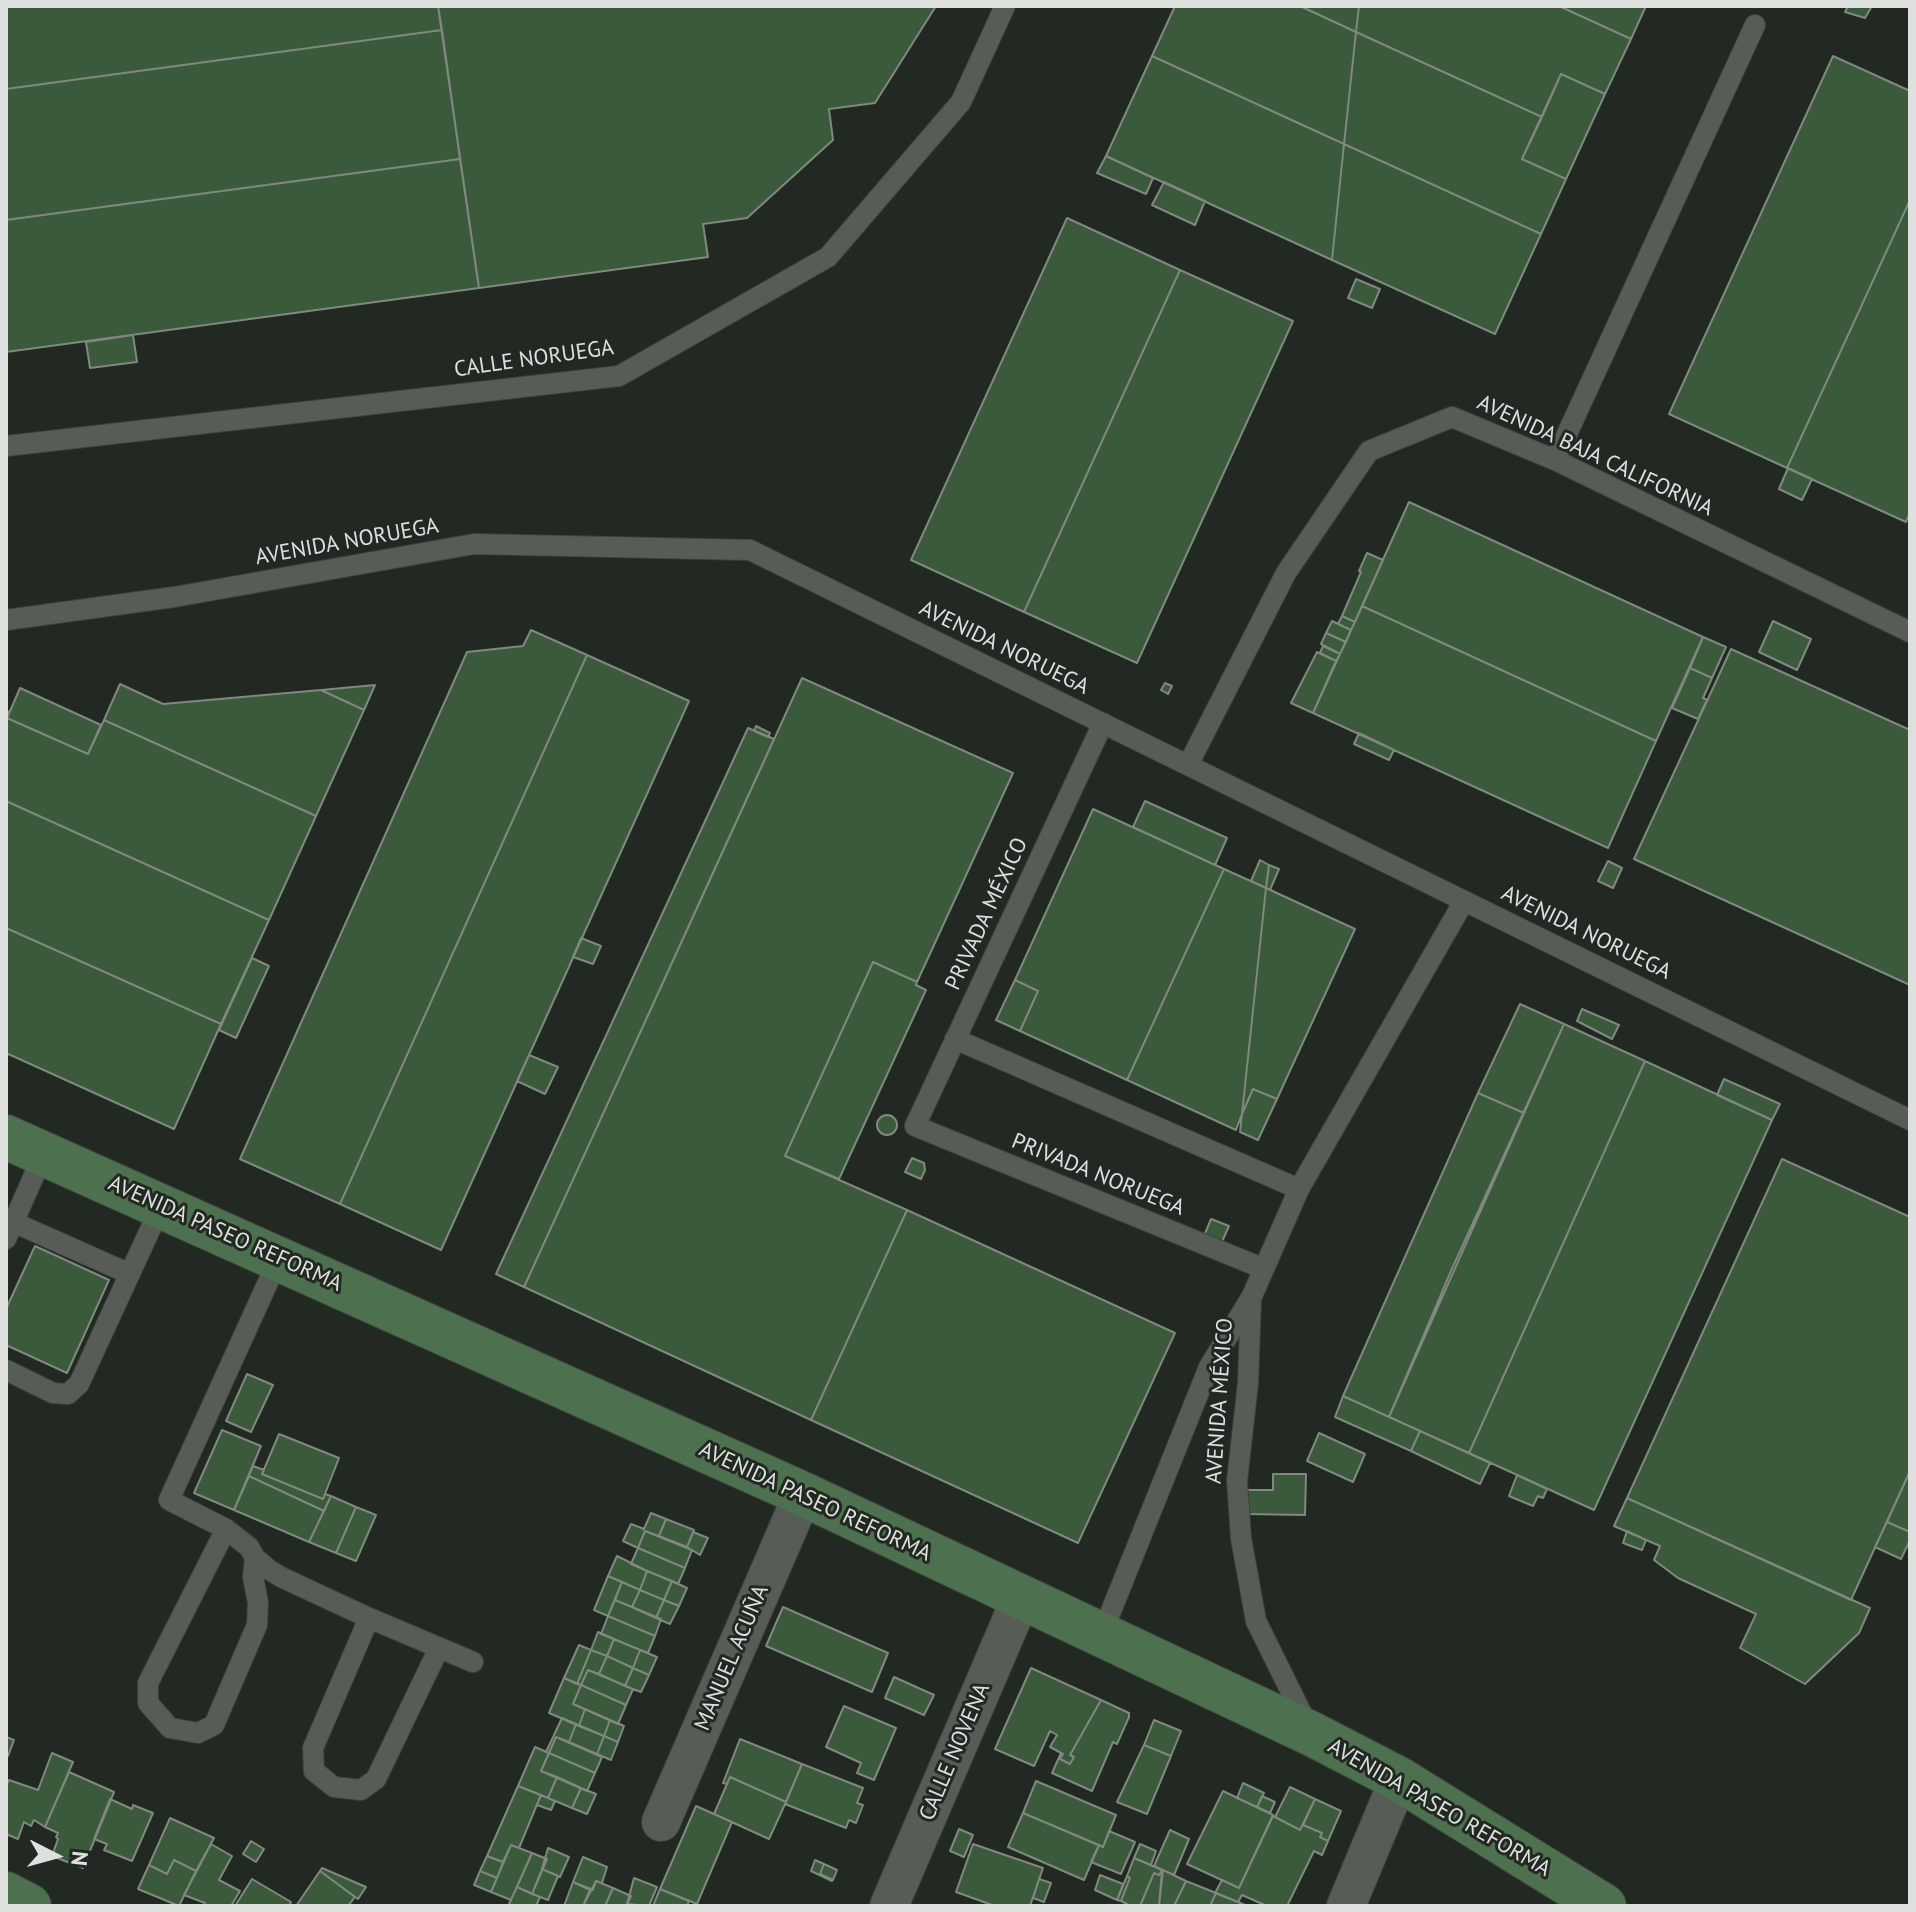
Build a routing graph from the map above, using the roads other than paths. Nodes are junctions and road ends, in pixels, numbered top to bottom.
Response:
1 (1005, 6) edge
2 (1755, 25) dead end
3 (6, 446) edge
4 (1555, 460) junction
5 (6, 620) edge
6 (1910, 632) edge
7 (1103, 723) junction
8 (1188, 765) junction
9 (1464, 901) junction
10 (955, 1039) junction
11 (1910, 1120) edge
12 (915, 1126) joint
13 (25, 1145) edge
14 (1299, 1189) junction
15 (161, 1206) junction
16 (10, 1231) edge
17 (279, 1258) junction
18 (1262, 1268) junction
19 (130, 1274) junction
20 (1252, 1296) junction
21 (6, 1370) edge
22 (803, 1494) junction
23 (226, 1529) junction
24 (255, 1558) junction
25 (1021, 1598) junction
26 (369, 1618) junction
27 (1101, 1636) junction
28 (439, 1648) junction
29 (473, 1662) dead end
30 (1312, 1734) junction
31 (1399, 1779) junction
32 (661, 1822) dead end
33 (6, 1894) edge
34 (29, 1906) edge
35 (889, 1906) edge
36 (1346, 1906) edge
37 (1604, 1906) edge

1 - 3 lane, CALLE NORUEGA
2 - 4 lane
4 - 6 lane, AVENIDA BAJA CALIFORNIA
4 - 8 lane, AVENIDA BAJA CALIFORNIA
5 - 7 lane, AVENIDA NORUEGA
7 - 8 lane, AVENIDA NORUEGA
7 - 10 lane, PRIVADA MÉXICO
8 - 9 lane, AVENIDA NORUEGA
9 - 11 lane, AVENIDA NORUEGA
9 - 14 lane, AVENIDA MÉXICO
10 - 12 lane, PRIVADA MÉXICO
10 - 14 lane
12 - 18 lane, PRIVADA NORUEGA
13 - 15 main road, AVENIDA PASEO REFORMA
13 - 16 lane
14 - 18 lane, AVENIDA MÉXICO
15 - 17 main road, AVENIDA PASEO REFORMA
15 - 19 lane
16 - 19 lane
17 - 22 main road, AVENIDA PASEO REFORMA
17 - 23 lane
18 - 20 lane, AVENIDA MÉXICO
19 - 21 lane
20 - 27 lane, AVENIDA MÉXICO
20 - 30 lane, AVENIDA MÉXICO
22 - 25 main road, AVENIDA PASEO REFORMA
22 - 32 street, MANUEL ACUÑA
23 - 24 lane
23 - 24 lane
24 - 26 lane
25 - 27 main road, AVENIDA PASEO REFORMA
25 - 35 street, CALLE NOVENA
26 - 28 lane
26 - 28 lane
27 - 30 main road, AVENIDA PASEO REFORMA
28 - 29 lane
30 - 31 main road, AVENIDA PASEO REFORMA
31 - 36 street
31 - 37 main road, AVENIDA PASEO REFORMA
33 - 34 main road

